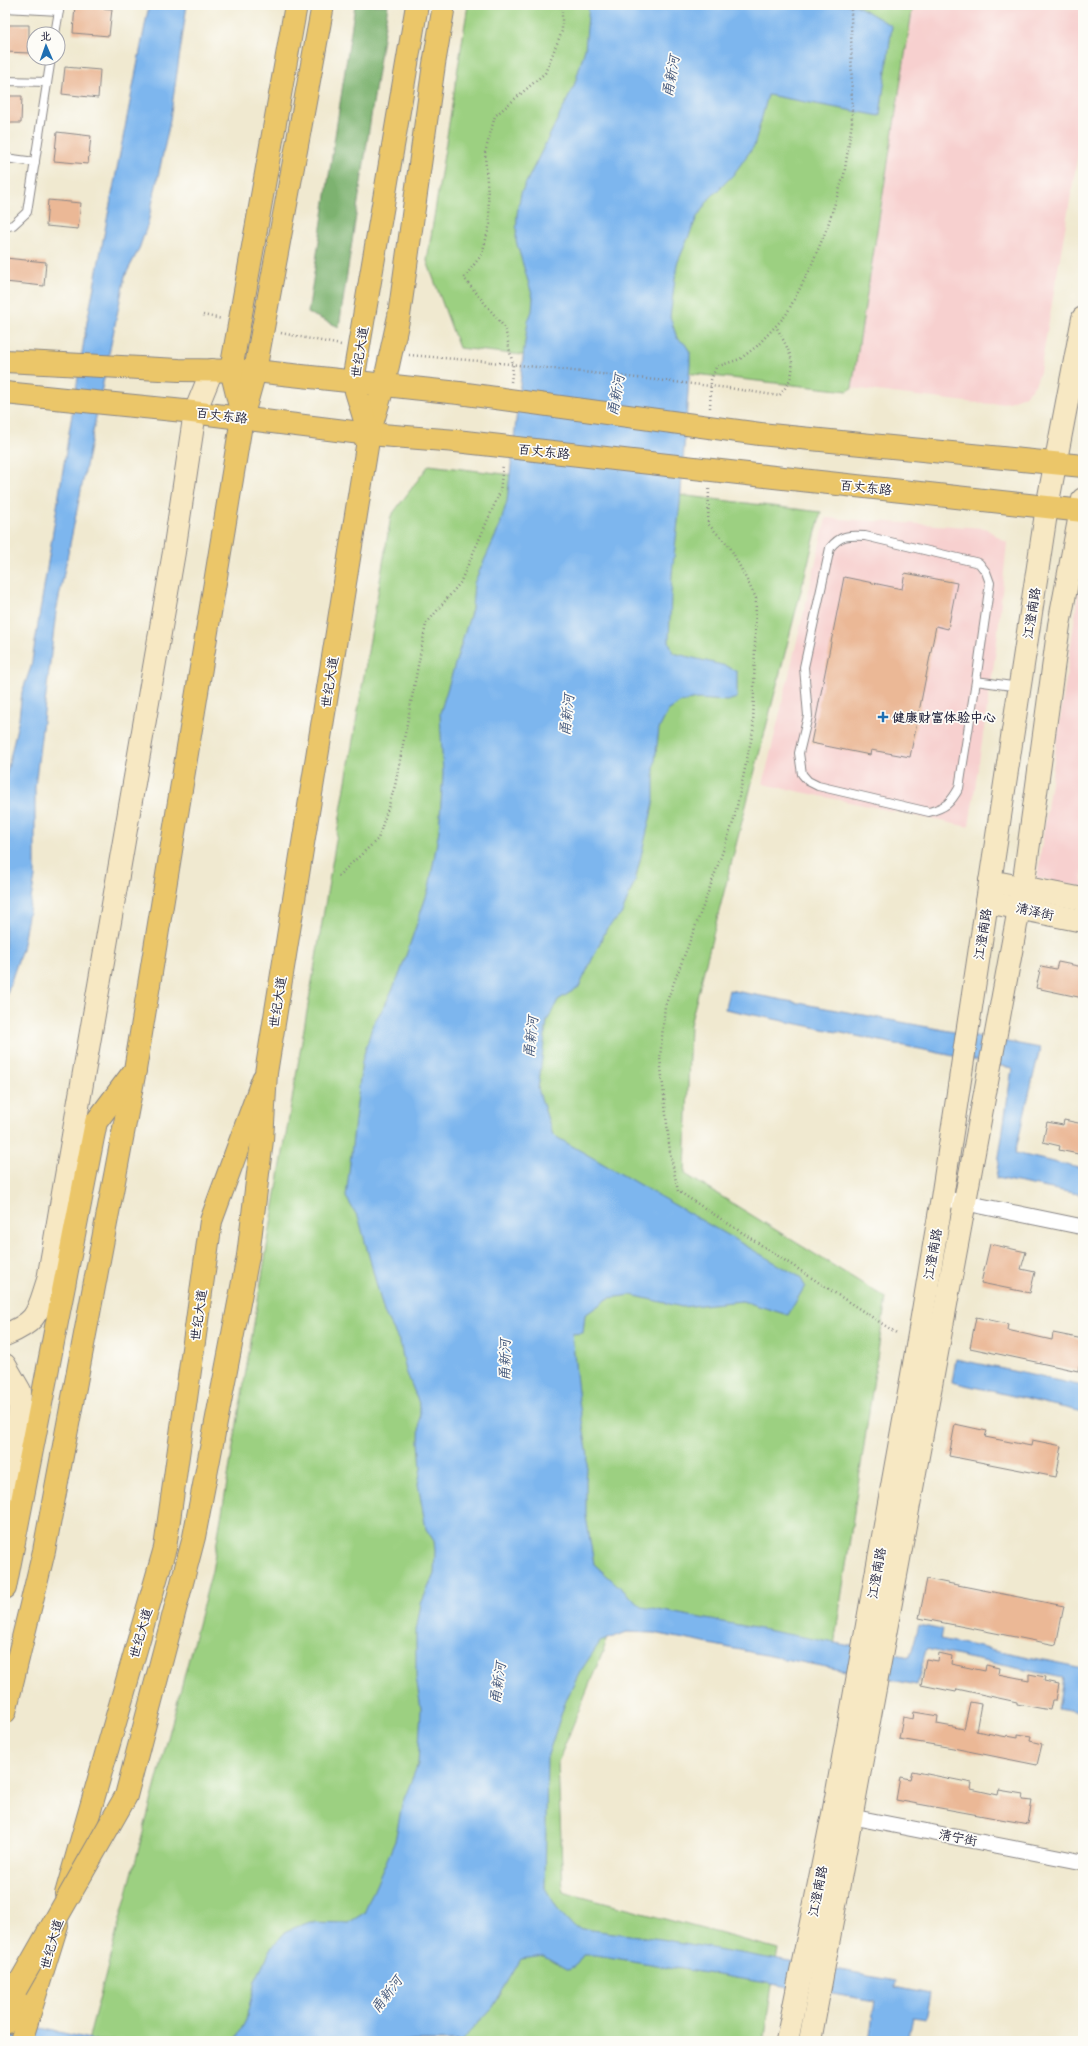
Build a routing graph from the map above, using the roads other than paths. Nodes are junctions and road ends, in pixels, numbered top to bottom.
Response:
1 (296, 5) edge
2 (323, 5) edge
3 (417, 5) edge
4 (444, 5) edge
5 (5, 8) edge
6 (59, 8) edge
7 (56, 26) edge
8 (50, 66) edge
9 (5, 80) edge
10 (48, 82) junction
11 (5, 158) edge
12 (35, 162) junction
13 (5, 227) edge
14 (1083, 318) edge
15 (12, 361) edge
16 (222, 370) junction
17 (255, 371) junction
18 (353, 381) junction
19 (384, 384) junction
20 (15, 394) edge
21 (195, 412) junction
22 (242, 418) junction
23 (368, 434) junction
24 (1056, 463) junction
25 (1083, 466) edge
26 (1048, 507) junction
27 (1082, 507) edge
28 (976, 681) junction
29 (1020, 687) junction
30 (1023, 887) junction
31 (988, 891) junction
32 (1083, 899) edge
33 (1019, 908) junction
34 (1083, 922) edge
35 (135, 1070) junction
36 (266, 1073) junction
37 (942, 1198) junction
38 (964, 1202) junction
39 (1083, 1226) edge
40 (13, 1332) edge
41 (5, 1366) edge
42 (5, 1506) edge
43 (5, 1588) edge
44 (5, 1712) edge
45 (843, 1815) junction
46 (1083, 1862) edge
47 (5, 2023) edge
48 (22, 2041) edge
49 (787, 2041) edge
50 (810, 2041) edge

1 - 16 main road
2 - 17 main road
3 - 18 main road, 世纪大道
4 - 19 main road
5 - 6 lane
6 - 7 lane
8 - 10 lane
9 - 10 lane
10 - 12 lane
11 - 12 lane
12 - 13 lane
14 - 24 main road, 江澄南路
15 - 16 main road
16 - 17 main road
16 - 21 main road
16 - 22 main road
17 - 18 main road
17 - 22 main road
18 - 19 main road
18 - 23 main road, 世纪大道
19 - 23 main road
19 - 24 main road, bridge
20 - 21 main road, 百丈东路
21 - 22 main road, 百丈东路
21 - 40 main road
22 - 23 main road, 百丈东路
22 - 35 main road
23 - 26 main road, 百丈东路, bridge
23 - 36 main road, 世纪大道
24 - 25 main road
24 - 26 main road, 江澄南路
26 - 27 main road, 百丈东路
26 - 29 main road, 江澄南路
27 - 30 main road, 江澄南路
28 - 28 lane
28 - 29 lane
29 - 31 main road, 江澄南路
30 - 31 main road, 清泽街
30 - 32 main road, 清泽街
30 - 33 main road, 江澄南路
31 - 33 main road, 清泽街
31 - 37 main road, 江澄南路
33 - 34 main road, 清泽街
33 - 38 main road, 江澄南路
35 - 43 main road
35 - 44 main road
36 - 47 main road, bridge
36 - 48 main road, 世纪大道
37 - 38 street
37 - 45 main road, 江澄南路
38 - 39 street
38 - 45 main road, 江澄南路
41 - 42 main road
45 - 46 street, 清宁街
45 - 49 main road, 江澄南路
45 - 50 main road, 江澄南路

